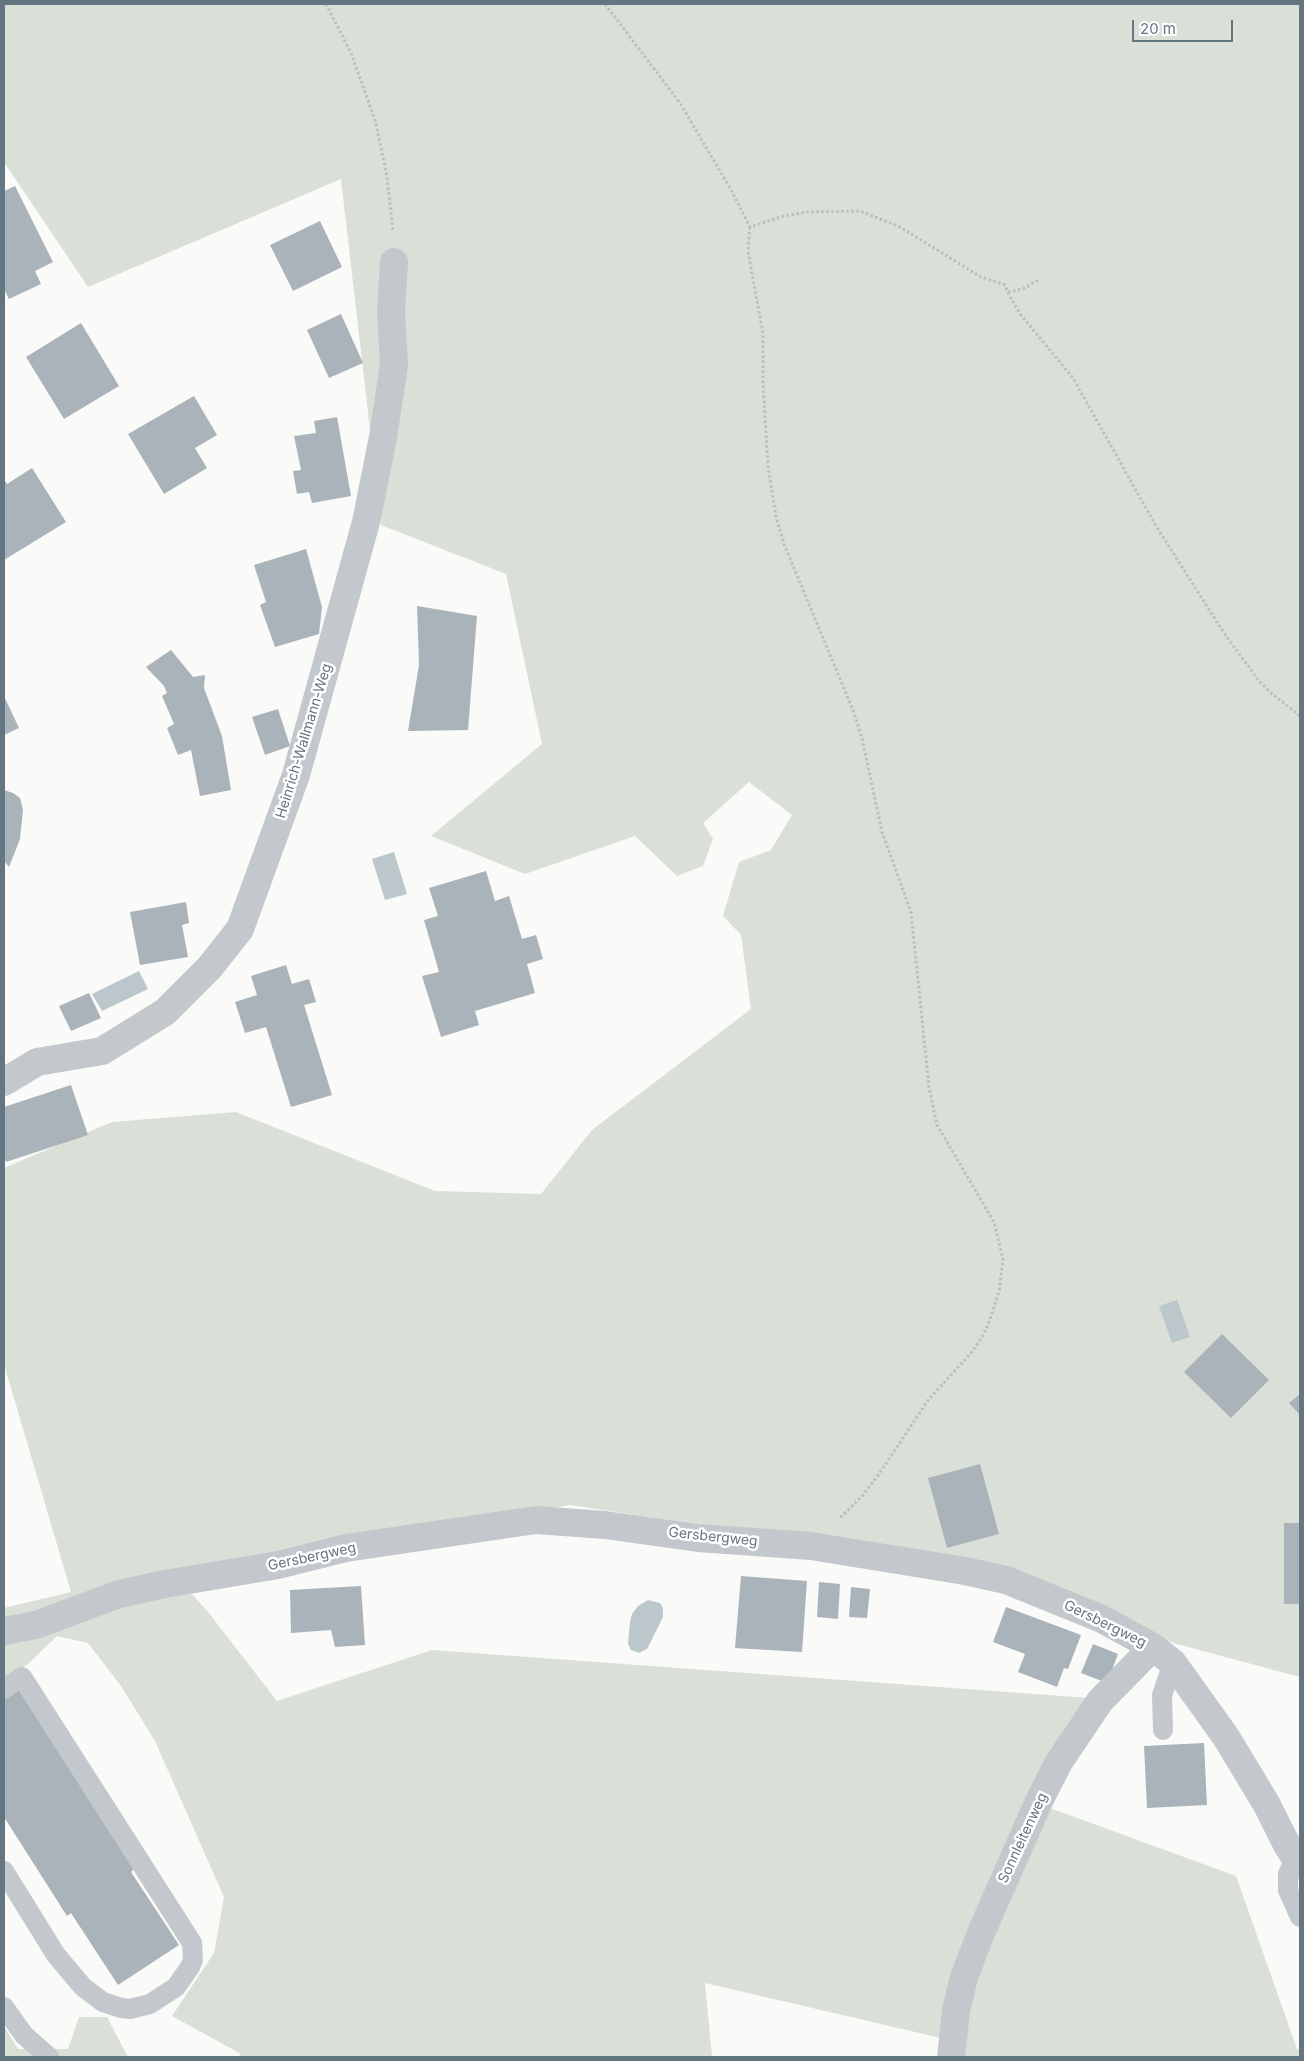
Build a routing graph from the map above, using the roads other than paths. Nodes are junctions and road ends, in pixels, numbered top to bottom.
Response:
1 (394, 262) road end
2 (4, 1082) edge
3 (4, 1631) edge
4 (1163, 1655) junction
5 (4, 1689) edge
6 (1163, 1730) dead end
7 (1297, 1862) edge
8 (4, 1872) edge
9 (1300, 1917) edge
10 (4, 2008) edge
11 (49, 2057) edge
12 (951, 2057) edge

1 - 2 street, Heinrich-Wallmann-Weg
3 - 4 street, Gersbergweg
4 - 6 lane
4 - 7 street, Gersbergweg
4 - 12 street, Sonnleitenweg
5 - 8 lane
7 - 9 lane
10 - 11 lane

